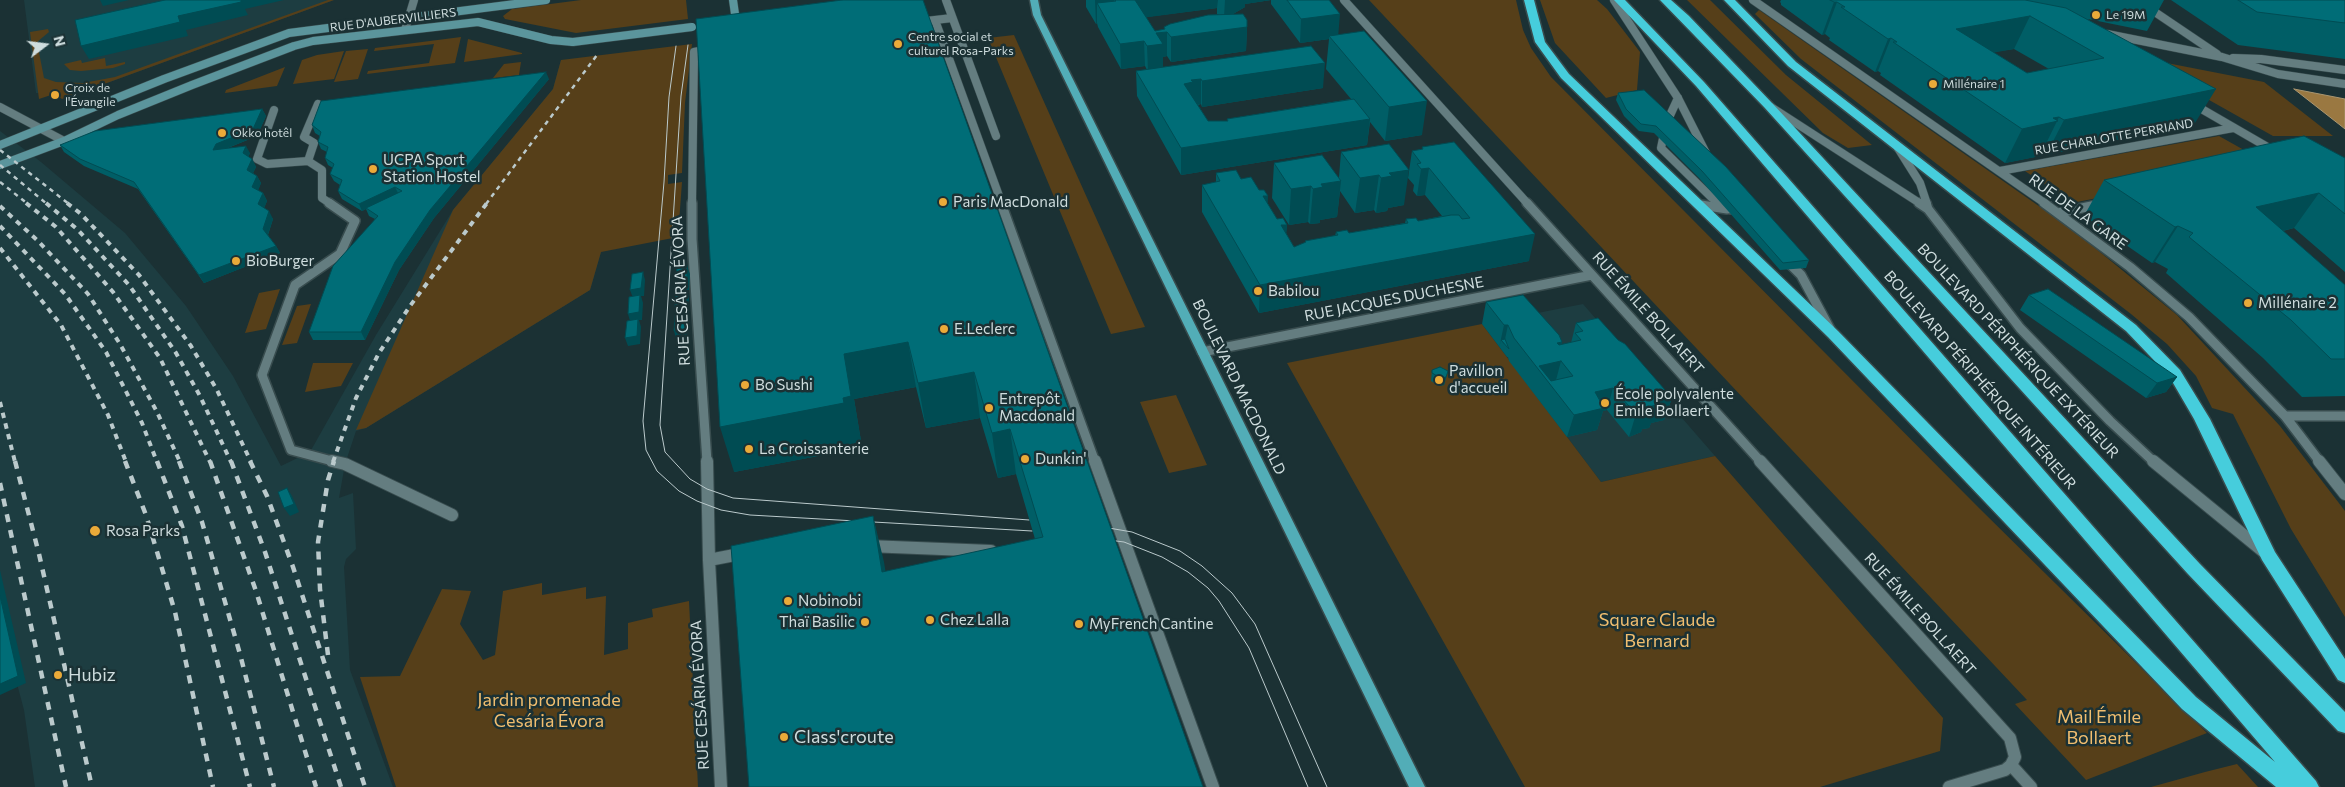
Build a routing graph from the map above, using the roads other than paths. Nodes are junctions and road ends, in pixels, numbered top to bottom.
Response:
1 (414, 0) edge
2 (546, 0) edge
3 (733, 0) edge
4 (946, 0) edge
5 (1034, 0) edge
6 (1344, 0) edge
7 (1529, 0) edge
8 (1614, 0) edge
9 (1619, 0) edge
10 (1665, 0) edge
11 (1729, 0) edge
12 (1753, 0) edge
13 (2136, 0) edge
14 (409, 17) junction
15 (952, 18) junction
16 (744, 20) edge
17 (935, 20) junction
18 (736, 21) junction
19 (727, 22) edge
20 (906, 24) edge
21 (701, 26) edge
22 (405, 30) junction
23 (2102, 33) edge
24 (723, 48) edge
25 (2222, 57) junction
26 (2345, 70) edge
27 (2345, 84) edge
28 (1678, 98) junction
29 (2184, 99) edge
30 (318, 104) edge
31 (1768, 105) junction
32 (0, 107) edge
33 (274, 110) dead end
34 (1939, 117) dead end
35 (1925, 119) junction
36 (2233, 128) junction
37 (42, 129) junction
38 (996, 136) dead end
39 (64, 141) junction
40 (0, 145) edge
41 (1898, 148) junction
42 (2282, 155) edge
43 (1708, 158) edge
44 (308, 161) junction
45 (0, 165) edge
46 (2000, 171) junction
47 (1726, 193) edge
48 (2112, 202) edge
49 (1701, 205) junction
50 (1928, 209) junction
51 (2058, 212) junction
52 (1738, 214) junction
53 (1781, 255) edge
54 (1592, 275) junction
55 (1833, 334) junction
56 (1202, 352) junction
57 (2285, 416) junction
58 (2345, 416) edge
59 (2345, 494) edge
60 (452, 514) dead end
61 (853, 546) edge
62 (756, 551) edge
63 (1000, 552) edge
64 (2268, 555) junction
65 (709, 560) junction
66 (1122, 564) edge
67 (1136, 573) junction
68 (2345, 675) edge
69 (2345, 725) edge
70 (2011, 765) junction
71 (721, 787) edge
72 (1213, 787) edge
73 (1417, 787) edge
74 (1949, 787) edge
75 (2031, 787) edge
76 (2290, 787) edge
77 (2309, 787) edge

1 - 14 street
2 - 14 main road, RUE D'AUBERVILLIERS
3 - 18 main road
4 - 15 street
5 - 56 main road, BOULEVARD MACDONALD
6 - 54 street, RUE ÉMILE BOLLAERT
7 - 49 highway
8 - 28 street
9 - 77 highway, BOULEVARD PÉRIPHÉRIQUE INTÉRIEUR
10 - 31 highway, BOULEVARD PÉRIPHÉRIQUE EXTÉRIEUR
11 - 41 highway
12 - 35 street, RUE DE LA GARE
13 - 25 street
14 - 22 street
14 - 37 main road, RUE D'AUBERVILLIERS
15 - 17 street
15 - 38 street
16 - 18 main road
17 - 20 street
17 - 67 street
18 - 19 main road
21 - 22 main road, RUE D'AUBERVILLIERS, bridge
22 - 39 main road, RUE D'AUBERVILLIERS
23 - 25 street
24 - 65 street, RUE CESÁRIA ÉVORA
25 - 26 street
25 - 27 street
28 - 43 street
28 - 52 street
29 - 36 street
30 - 44 street
31 - 50 street
31 - 69 highway, BOULEVARD PÉRIPHÉRIQUE EXTÉRIEUR
32 - 37 street
33 - 44 street
34 - 35 street
35 - 46 street, RUE DE LA GARE
36 - 42 street
36 - 46 street, RUE CHARLOTTE PERRIAND
37 - 39 street
37 - 40 main road, RUE D'AUBERVILLIERS
39 - 45 main road, RUE D'AUBERVILLIERS
41 - 50 street
41 - 64 highway
44 - 60 street
46 - 51 street, RUE DE LA GARE
47 - 52 street
48 - 51 street
49 - 52 street
49 - 55 highway
50 - 64 street
51 - 57 street, RUE DE LA GARE
53 - 55 street
54 - 56 street, RUE JACQUES DUCHESNE
54 - 70 street, RUE ÉMILE BOLLAERT
55 - 76 highway
56 - 73 main road, BOULEVARD MACDONALD
57 - 58 street
57 - 59 street, RUE DE LA GARE
61 - 63 street
62 - 65 street
64 - 68 highway
65 - 71 street, RUE CESÁRIA ÉVORA
66 - 67 street
67 - 72 street
70 - 74 street
70 - 75 street

